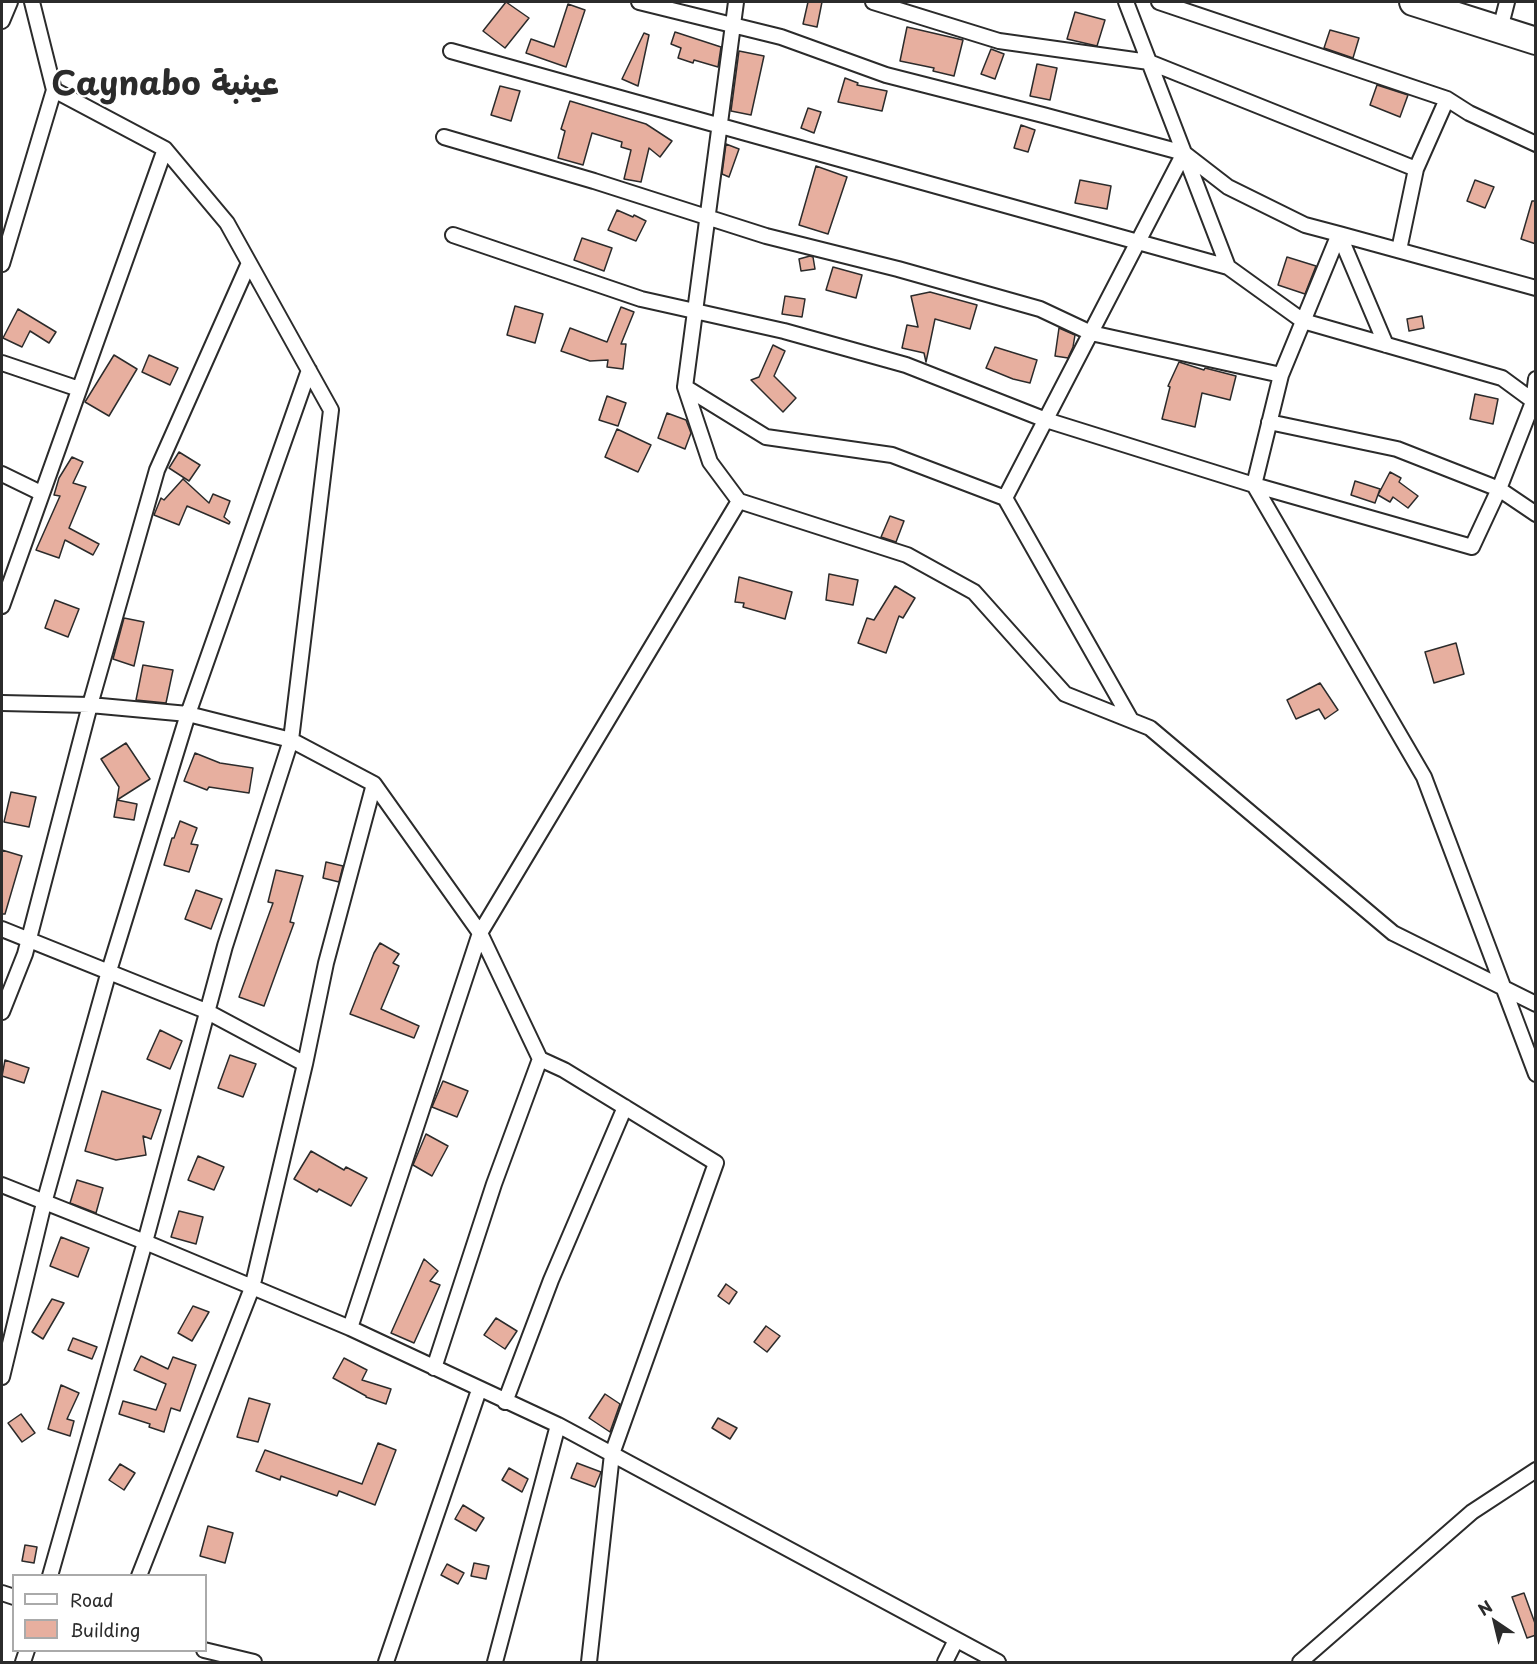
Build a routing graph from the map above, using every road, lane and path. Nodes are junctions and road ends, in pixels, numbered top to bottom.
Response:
1 (10, 2) edge
2 (32, 2) edge
3 (639, 2) edge
4 (736, 2) edge
5 (873, 2) edge
6 (1126, 2) edge
7 (1159, 2) edge
8 (1413, 2) edge
9 (1507, 2) edge
10 (2, 21) edge
11 (734, 25) junction
12 (1500, 29) junction
13 (1534, 39) edge
14 (451, 51) dead end
15 (1149, 62) junction
16 (54, 90) junction
17 (1447, 99) junction
18 (720, 126) junction
19 (444, 137) dead end
20 (1536, 144) edge
21 (165, 149) junction
22 (1185, 153) junction
23 (1416, 169) junction
24 (708, 217) junction
25 (1339, 234) junction
26 (453, 235) dead end
27 (1138, 242) junction
28 (1399, 250) junction
29 (249, 263) junction
30 (2, 264) edge
31 (1228, 267) junction
32 (1536, 288) edge
33 (695, 311) junction
34 (1303, 321) junction
35 (1091, 333) junction
36 (1386, 345) junction
37 (2, 363) edge
38 (309, 370) junction
39 (1281, 375) junction
40 (1536, 379) edge
41 (685, 387) junction
42 (79, 389) junction
43 (1534, 402) edge
44 (1046, 420) junction
45 (1269, 422) junction
46 (2, 474) edge
47 (1254, 485) junction
48 (1499, 489) junction
49 (41, 493) junction
50 (1005, 498) junction
51 (739, 501) junction
52 (1536, 514) edge
53 (2, 606) edge
54 (2, 703) edge
55 (90, 705) junction
56 (188, 714) junction
57 (1131, 720) junction
58 (291, 740) junction
59 (374, 784) junction
60 (2, 929) edge
61 (480, 933) junction
62 (29, 939) junction
63 (109, 971) junction
64 (1504, 990) junction
65 (1536, 1005) edge
66 (206, 1011) junction
67 (2, 1012) edge
68 (540, 1059) junction
69 (305, 1064) junction
70 (1536, 1074) edge
71 (625, 1107) junction
72 (2, 1185) edge
73 (44, 1203) junction
74 (145, 1242) junction
75 (252, 1288) junction
76 (350, 1328) junction
77 (434, 1368) junction
78 (2, 1377) edge
79 (478, 1390) junction
80 (505, 1401) junction
81 (558, 1425) junction
82 (612, 1454) junction
83 (1536, 1470) edge
84 (50, 1574) edge
85 (140, 1574) edge
86 (956, 1640) junction
87 (207, 1651) edge
88 (254, 1662) edge
89 (386, 1662) edge
90 (495, 1662) edge
91 (589, 1662) edge
92 (945, 1662) edge
93 (998, 1662) edge
94 (1300, 1662) edge

1 - 10 street
2 - 16 street
3 - 11 street
4 - 11 street
5 - 15 street
6 - 15 street
7 - 17 street
8 - 12 highway
9 - 12 street
11 - 18 street
11 - 22 street
12 - 13 highway
14 - 18 street
15 - 22 street
15 - 23 street
16 - 21 street
16 - 30 street
17 - 20 street
17 - 23 street
18 - 24 street
18 - 27 street
19 - 24 street
21 - 29 street
21 - 42 street
22 - 25 street
22 - 27 street
22 - 31 street
23 - 28 street
24 - 33 street
24 - 35 street
25 - 28 street
25 - 34 street
25 - 36 street
26 - 33 street
27 - 31 street
27 - 35 street
28 - 32 street
29 - 38 street
29 - 55 street
31 - 34 street
33 - 41 street
33 - 44 street
34 - 36 street
34 - 39 street
35 - 39 street
35 - 44 street
36 - 43 street
37 - 42 street
38 - 56 street
38 - 58 street
39 - 45 street
40 - 43 street
41 - 50 street
41 - 51 street
42 - 49 street
43 - 48 street
44 - 47 street
44 - 50 street
45 - 47 street
45 - 48 street
46 - 49 street
47 - 48 street
47 - 64 street
48 - 52 street
49 - 53 street
50 - 57 street
51 - 57 street
51 - 61 street
54 - 55 street
55 - 56 street
55 - 62 street
56 - 58 street
56 - 63 street
57 - 64 street
58 - 59 street
58 - 66 street
59 - 61 street
59 - 69 street
60 - 62 street
61 - 68 street
61 - 76 street
62 - 63 street
62 - 67 street
63 - 66 street
63 - 73 street
64 - 65 street
64 - 70 street
66 - 69 street
66 - 74 street
68 - 71 street
68 - 77 street
69 - 75 street
71 - 80 street
71 - 82 street
72 - 73 street
73 - 74 street
73 - 78 street
74 - 75 street
74 - 84 street
75 - 76 street
75 - 85 street
76 - 77 street
77 - 79 street
79 - 80 street
79 - 89 street
80 - 81 street
81 - 82 street
81 - 90 street
82 - 86 street
82 - 91 street
83 - 94 street
86 - 92 street
86 - 93 street
87 - 88 street

